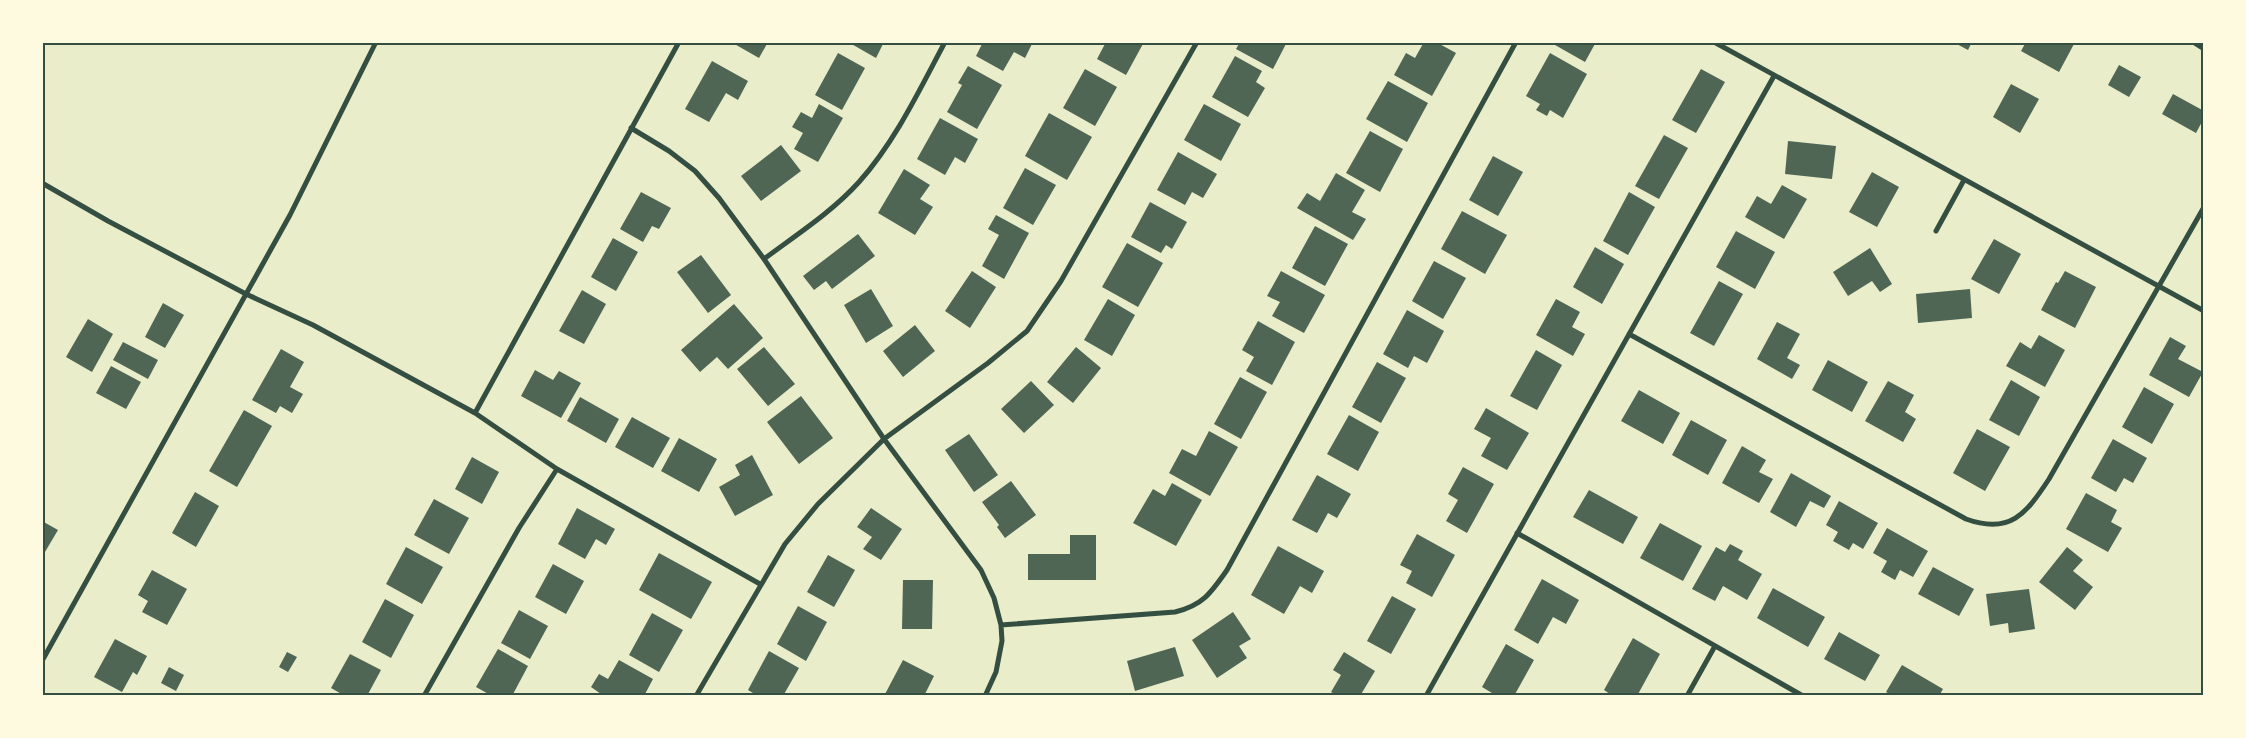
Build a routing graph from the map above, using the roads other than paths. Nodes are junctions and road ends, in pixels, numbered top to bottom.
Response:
1 (376, 42) edge
2 (679, 42) edge
3 (945, 42) edge
4 (1197, 42) edge
5 (1516, 42) edge
6 (1714, 42) edge
7 (2193, 42) edge
8 (2204, 49) edge
9 (1774, 76) junction
10 (631, 128) junction
11 (1964, 180) junction
12 (42, 182) edge
13 (2204, 207) edge
14 (1936, 231) dead end
15 (764, 259) junction
16 (2160, 287) junction
17 (246, 294) junction
18 (2204, 311) edge
19 (1629, 334) junction
20 (475, 413) junction
21 (884, 439) junction
22 (557, 469) junction
23 (1517, 533) junction
24 (760, 584) junction
25 (1001, 625) junction
26 (1714, 646) junction
27 (42, 662) edge
28 (424, 696) edge
29 (696, 696) edge
30 (985, 696) edge
31 (1426, 696) edge
32 (1687, 696) edge
33 (1803, 696) edge

1 - 17 street
2 - 10 street
3 - 15 street
4 - 21 street
5 - 25 street
6 - 9 street
7 - 8 street
9 - 11 street
9 - 19 street
10 - 15 street
10 - 20 street
11 - 14 street
11 - 16 street
12 - 17 street
13 - 16 street
15 - 21 street
16 - 18 street
16 - 19 street
17 - 20 street
17 - 27 street
19 - 23 street
20 - 22 street
21 - 24 street
21 - 25 street
22 - 24 street
22 - 28 street
23 - 26 street
23 - 31 street
24 - 29 street
25 - 30 street
26 - 32 street
26 - 33 street

